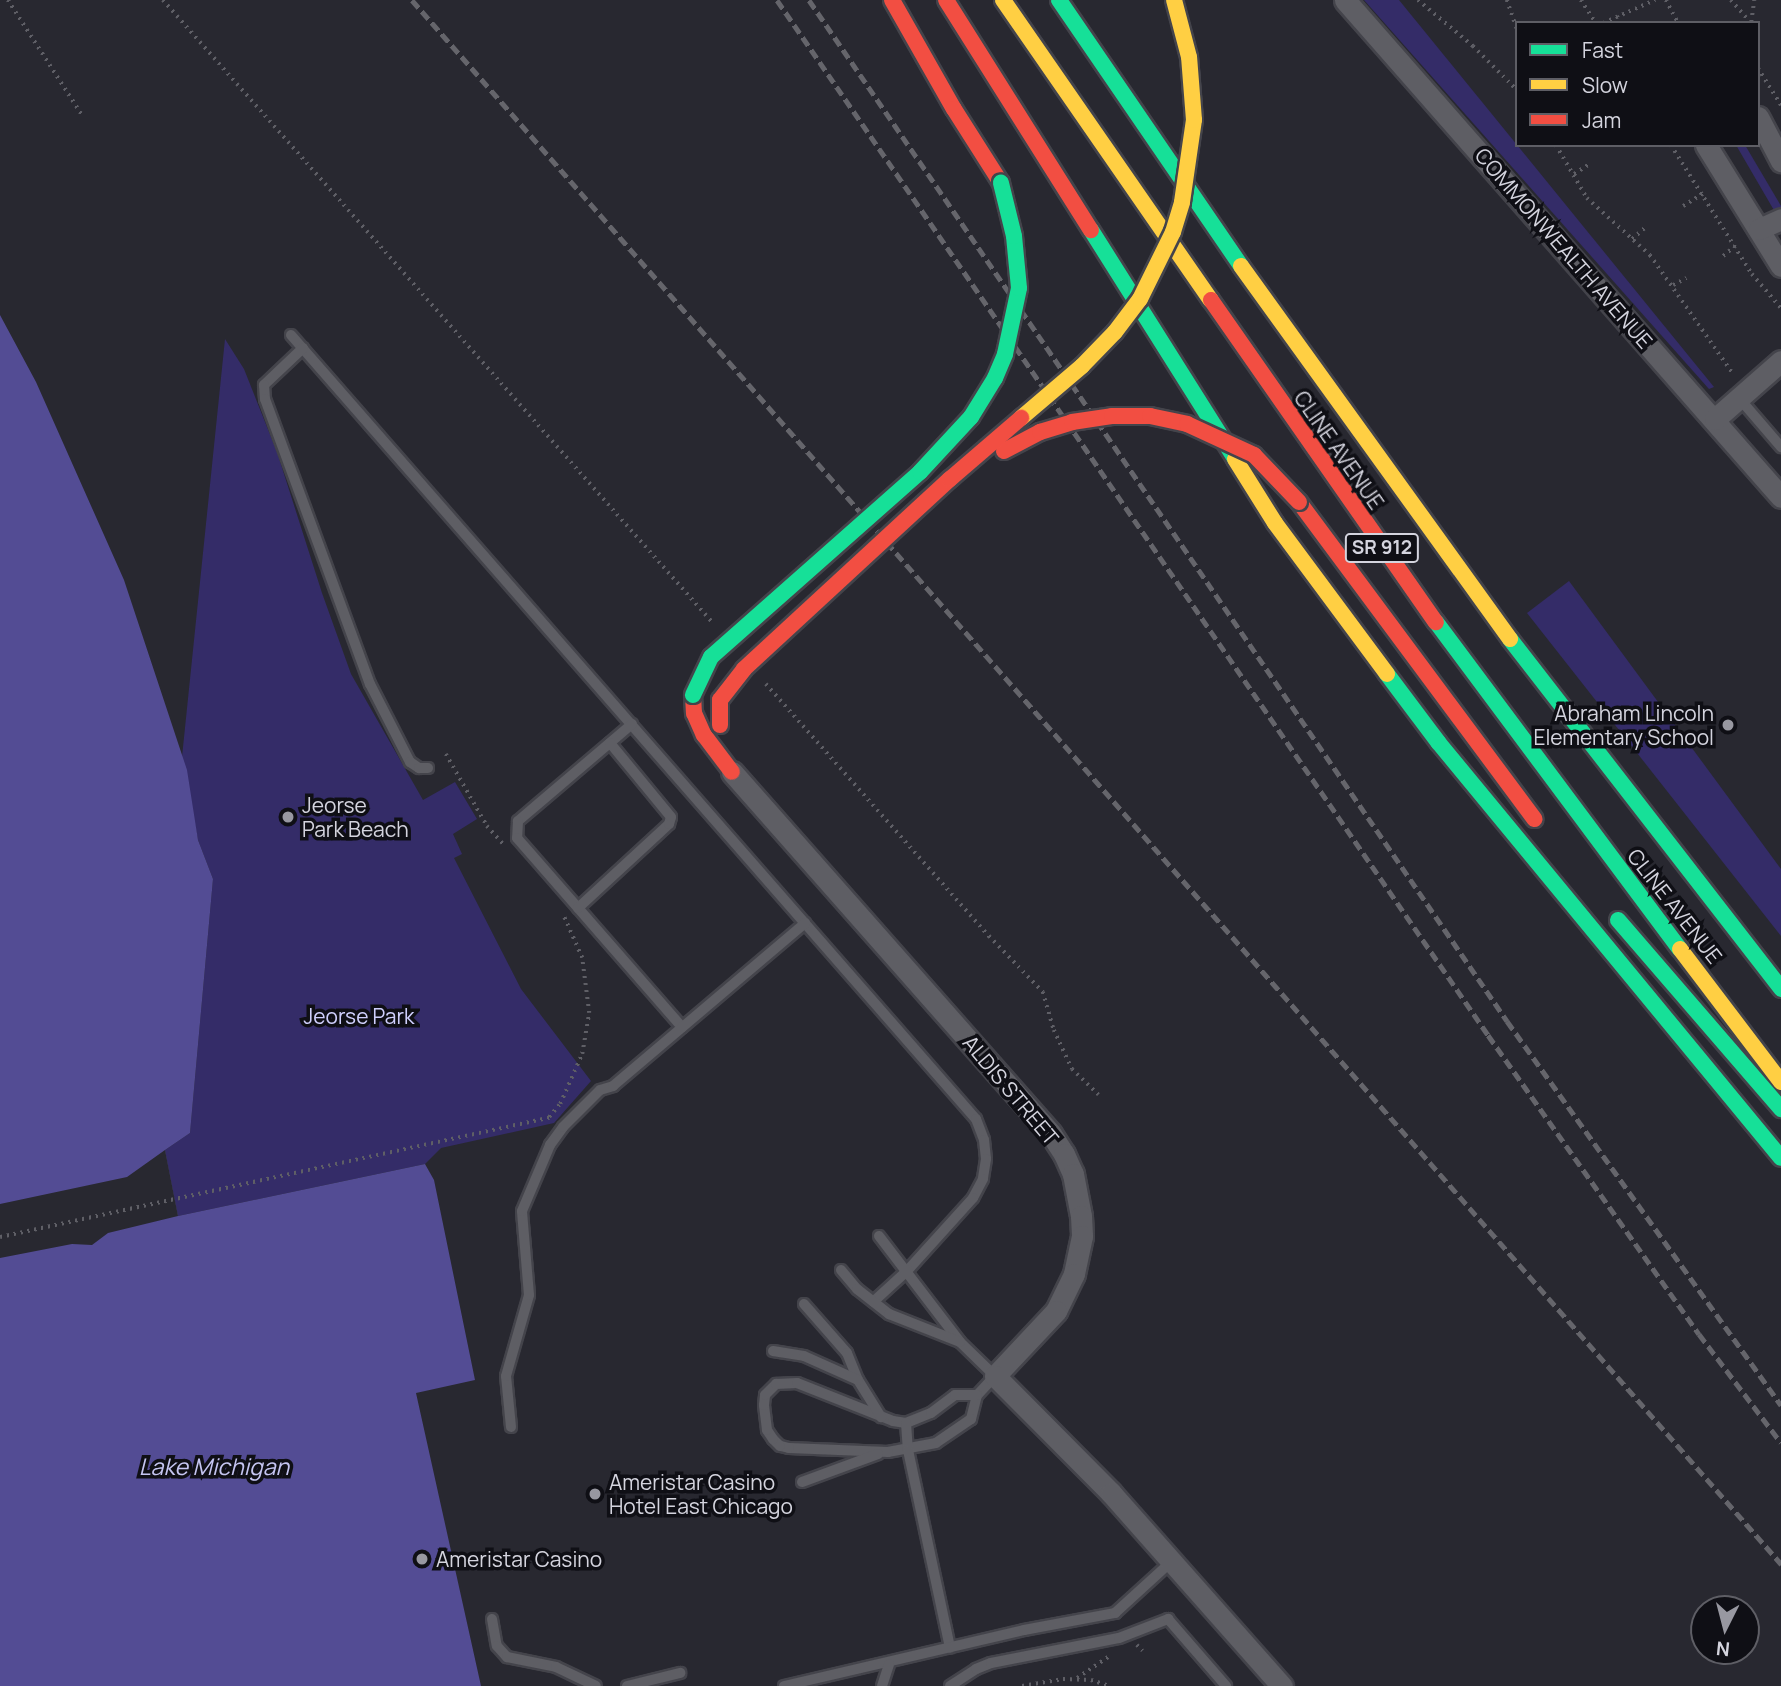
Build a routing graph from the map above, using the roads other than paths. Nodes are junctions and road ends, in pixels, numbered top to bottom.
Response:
1 (891, 0) edge
2 (946, 0) edge
3 (1003, 0) edge
4 (1059, 0) edge
5 (1174, 0) edge
6 (1345, 0) edge
7 (1760, 121) edge
8 (1707, 147) edge
9 (1781, 161) edge
10 (1781, 219) edge
11 (1759, 229) junction
12 (1781, 266) edge
13 (291, 335) dead end
14 (303, 348) junction
15 (1781, 361) edge
16 (1739, 398) junction
17 (1715, 419) junction
18 (1781, 447) edge
19 (950, 480) junction
20 (1781, 497) edge
21 (632, 724) junction
22 (610, 743) junction
23 (428, 768) dead end
24 (732, 772) junction
25 (1544, 830) dead end
26 (578, 908) junction
27 (1610, 910) dead end
28 (805, 923) junction
29 (1781, 989) edge
30 (682, 1027) junction
31 (1781, 1082) edge
32 (1781, 1109) edge
33 (1781, 1158) edge
34 (879, 1236) dead end
35 (841, 1270) dead end
36 (908, 1270) junction
37 (873, 1302) junction
38 (804, 1304) dead end
39 (960, 1342) junction
40 (773, 1351) dead end
41 (995, 1376) junction
42 (858, 1380) junction
43 (977, 1395) junction
44 (881, 1417) junction
45 (906, 1423) junction
46 (511, 1427) dead end
47 (908, 1450) junction
48 (883, 1452) junction
49 (802, 1482) dead end
50 (1172, 1561) junction
51 (492, 1619) dead end
52 (950, 1648) junction
53 (889, 1664) junction
54 (680, 1673) dead end
55 (596, 1686) edge
56 (627, 1686) edge
57 (784, 1686) edge
58 (882, 1686) edge
59 (950, 1686) edge
60 (1226, 1686) edge
61 (1282, 1686) edge

1 - 24 highway, bridge
2 - 33 highway
3 - 31 highway, CLINE AVENUE / SR 912
4 - 29 highway, CLINE AVENUE / SR 912
5 - 19 highway, bridge
6 - 17 street, COMMONWEALTH AVENUE
7 - 9 street
8 - 11 street
10 - 11 street
11 - 12 street
13 - 14 lane
14 - 21 lane
14 - 23 lane
15 - 16 street
16 - 17 street
16 - 18 lane
17 - 20 street, COMMONWEALTH AVENUE
19 - 24 highway, bridge
19 - 25 highway, bridge
21 - 22 lane
21 - 28 lane
22 - 26 lane
22 - 26 lane
24 - 41 street, ALDIS STREET
26 - 30 lane
27 - 32 highway
28 - 30 lane
28 - 36 lane
30 - 46 lane
34 - 36 lane
35 - 37 lane
36 - 37 lane
36 - 39 lane
37 - 39 lane
38 - 42 lane
39 - 41 lane
40 - 42 lane
41 - 43 lane
41 - 50 street
42 - 44 lane
43 - 45 lane
43 - 47 lane
44 - 45 lane
44 - 48 lane
45 - 47 lane
47 - 48 lane
47 - 52 lane
48 - 49 lane
50 - 52 lane
50 - 61 street
51 - 55 lane
52 - 53 lane
53 - 57 lane
53 - 58 lane
54 - 56 lane
59 - 60 lane

